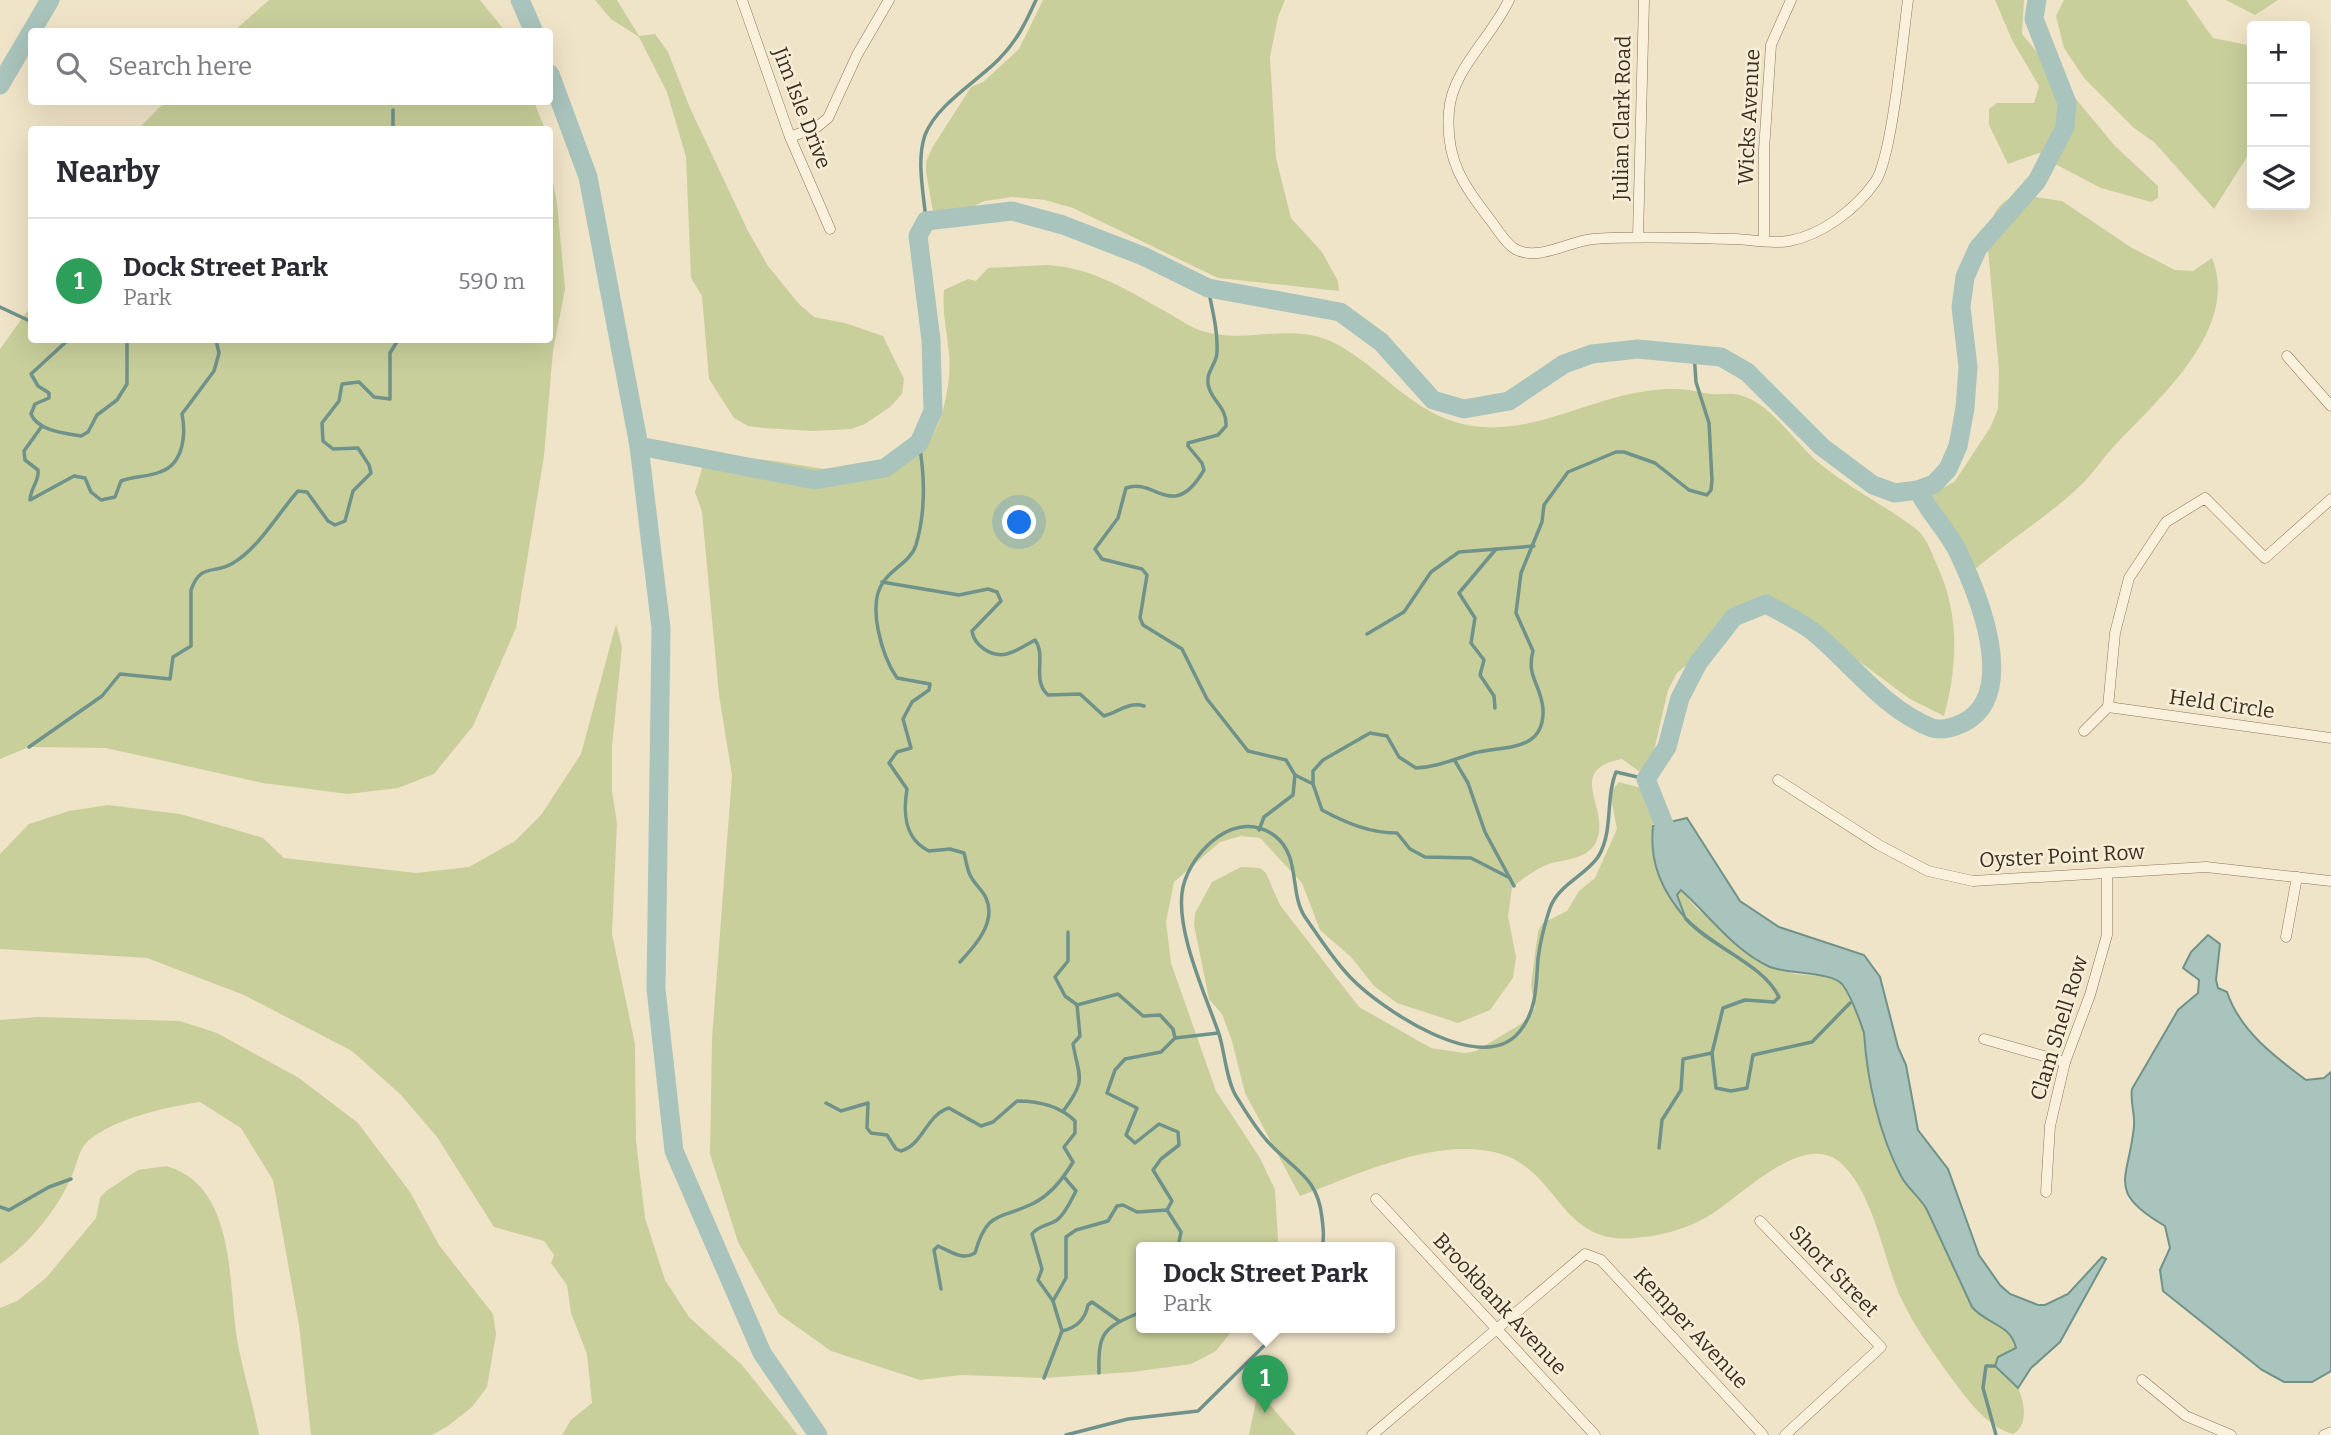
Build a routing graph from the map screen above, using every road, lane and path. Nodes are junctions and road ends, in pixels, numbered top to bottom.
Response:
1 (743, 0) edge
2 (889, 0) edge
3 (1509, 0) edge
4 (1644, 0) edge
5 (1791, 0) edge
6 (1908, 0) edge
7 (790, 137) junction
8 (831, 229) dead end
9 (1638, 237) junction
10 (1764, 240) junction
11 (2287, 356) dead end
12 (2331, 406) edge
13 (2331, 499) edge
14 (2108, 708) junction
15 (2084, 731) dead end
16 (2331, 738) edge
17 (1777, 780) dead end
18 (2107, 875) junction
19 (2297, 877) junction
20 (2331, 881) edge
21 (2286, 937) dead end
22 (1984, 1039) dead end
23 (2065, 1062) junction
24 (2046, 1192) dead end
25 (1376, 1199) dead end
26 (1760, 1221) dead end
27 (1495, 1328) junction
28 (2142, 1380) dead end
29 (2331, 1432) edge
30 (1372, 1435) edge
31 (1595, 1435) edge
32 (1763, 1435) edge
33 (1785, 1435) edge
34 (2231, 1435) edge
35 (2324, 1435) edge

1 - 7 street, Jim Isle Drive
2 - 7 street
3 - 9 street
4 - 9 street, Julian Clark Road
5 - 10 street, Wicks Avenue
6 - 10 street
7 - 8 street, Jim Isle Drive
9 - 10 street
11 - 12 street
13 - 14 street
14 - 15 street
14 - 16 street, Held Circle
17 - 18 street, Oyster Point Row
18 - 19 street, Oyster Point Row
18 - 23 street, Clam Shell Row
19 - 20 street, Oyster Point Row
19 - 21 street
22 - 23 street
23 - 24 street, Clam Shell Row
25 - 27 street, Brookbank Avenue
26 - 33 street, Short Street
27 - 30 street
27 - 31 street, Brookbank Avenue
27 - 32 street, Kemper Avenue
28 - 34 street
29 - 35 street

